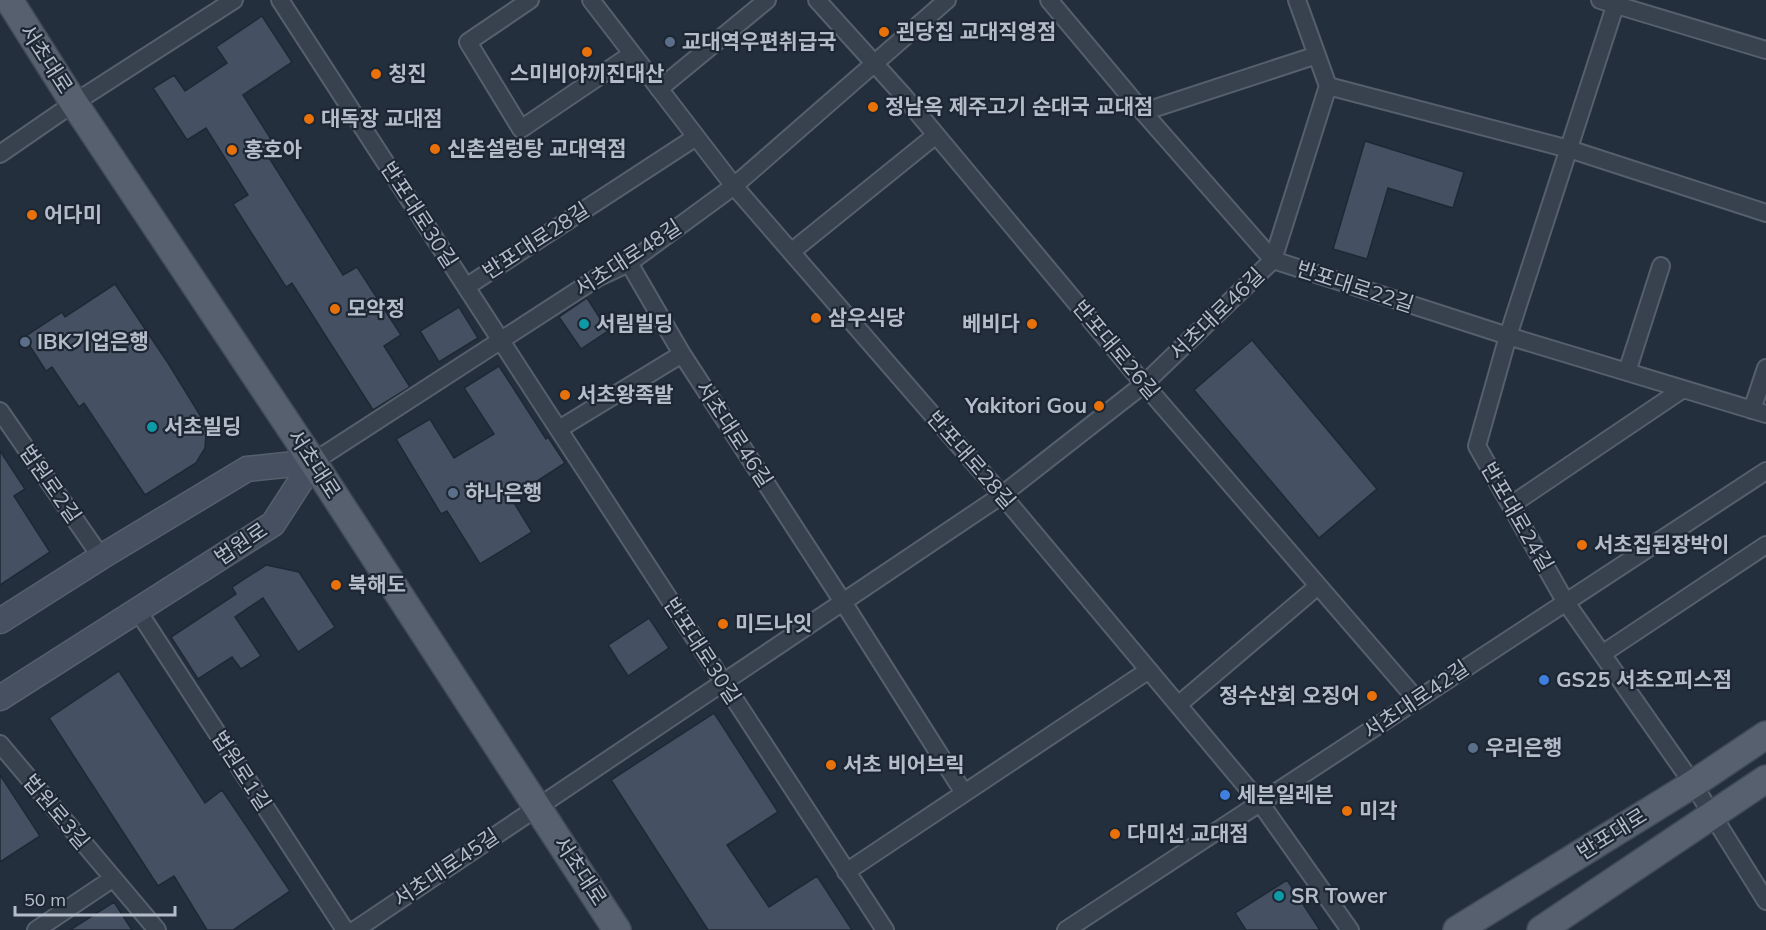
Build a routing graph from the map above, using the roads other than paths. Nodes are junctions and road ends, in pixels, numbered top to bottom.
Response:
1 (9, 0) edge
2 (234, 0) edge
3 (280, 0) edge
4 (530, 0) edge
5 (591, 0) edge
6 (767, 0) edge
7 (817, 0) edge
8 (947, 0) edge
9 (1049, 0) edge
10 (1297, 0) edge
11 (1611, 2) edge
12 (1766, 50) edge
13 (632, 54) junction
14 (1317, 55) junction
15 (874, 65) junction
16 (1328, 86) junction
17 (658, 89) junction
18 (74, 102) junction
19 (1143, 112) junction
20 (936, 135) junction
21 (696, 137) junction
22 (1569, 149) junction
23 (0, 154) edge
24 (735, 186) junction
25 (1766, 213) edge
26 (791, 252) junction
27 (1273, 260) junction
28 (629, 263) junction
29 (1661, 266) dead end
30 (466, 287) junction
31 (1508, 336) junction
32 (502, 340) junction
33 (682, 354) junction
34 (1766, 368) edge
35 (1627, 372) junction
36 (1144, 384) junction
37 (1683, 389) junction
38 (0, 411) edge
39 (1759, 412) edge
40 (559, 429) junction
41 (313, 462) junction
42 (1766, 471) edge
43 (1002, 495) junction
44 (1511, 505) junction
45 (1766, 545) edge
46 (100, 557) junction
47 (1318, 586) junction
48 (1565, 601) junction
49 (843, 602) junction
50 (138, 611) junction
51 (0, 621) edge
52 (1602, 654) junction
53 (1149, 670) junction
54 (722, 683) junction
55 (0, 698) edge
56 (1417, 700) junction
57 (1178, 705) junction
58 (1766, 735) edge
59 (0, 744) edge
60 (1766, 779) edge
61 (1693, 784) junction
62 (964, 793) junction
63 (1261, 804) junction
64 (538, 806) junction
65 (1712, 816) junction
66 (846, 872) junction
67 (112, 879) junction
68 (1766, 901) edge
69 (36, 930) edge
70 (157, 930) edge
71 (345, 930) edge
72 (355, 930) edge
73 (617, 930) edge
74 (885, 930) edge
75 (1066, 930) edge
76 (1350, 930) edge
77 (1457, 930) edge
78 (1541, 930) edge

1 - 18 main road, 서초대로
2 - 18 street
3 - 30 street, 반포대로30길
4 - 13 street
5 - 13 street, 반포대로28길
6 - 17 street
7 - 15 street, 반포대로26길
8 - 15 street, 서초대로48길
9 - 19 street, 반포대로22길
10 - 14 street
11 - 12 street
11 - 22 street, 반포대로24길
13 - 17 street, 반포대로28길
14 - 16 street
14 - 19 street
15 - 20 street, 반포대로26길
15 - 24 street, 서초대로48길
16 - 22 street
16 - 27 street, 서초대로46길
17 - 21 street, 반포대로28길
18 - 23 street
18 - 41 main road, 서초대로
19 - 27 street, 반포대로22길
20 - 26 street
20 - 36 street, 반포대로26길
21 - 24 street, 반포대로28길
21 - 30 street, 반포대로28길
22 - 25 street
22 - 31 street, 반포대로24길
24 - 26 street, 반포대로28길
24 - 28 street, 서초대로48길
26 - 43 street, 반포대로28길
27 - 31 street, 반포대로22길
27 - 36 street, 서초대로46길
28 - 32 street, 서초대로48길
28 - 33 street, 서초대로46길
29 - 35 street
30 - 32 street, 반포대로30길
31 - 35 street, 반포대로22길
31 - 44 street, 반포대로24길
32 - 40 street, 반포대로30길
32 - 41 street, 서초대로48길
33 - 40 street
33 - 49 street, 서초대로46길
34 - 39 street, 반포대로22길
35 - 37 street, 반포대로22길
36 - 43 street, 서초대로46길
36 - 47 street, 반포대로26길
37 - 39 street, 반포대로22길
37 - 44 street
38 - 46 street, 법원로2길
40 - 54 street, 반포대로30길
41 - 46 street
41 - 50 street, 법원로
41 - 64 main road, 서초대로
42 - 48 street, 서초대로42길
43 - 49 street, 서초대로46길
43 - 53 street, 반포대로28길
44 - 48 street, 반포대로24길
45 - 52 street
46 - 51 street
47 - 56 street, 반포대로26길
47 - 57 street
48 - 52 street, 반포대로24길
48 - 56 street, 서초대로42길
49 - 54 street, 서초대로46길
49 - 62 street, 서초대로46길
50 - 55 street, 법원로
50 - 71 street, 법원로1길
52 - 61 street, 반포대로24길
53 - 57 street, 반포대로28길
53 - 62 street
54 - 64 street, 서초대로46길
54 - 66 street, 반포대로30길
56 - 63 street, 서초대로42길
57 - 63 street, 반포대로28길
58 - 61 main road, 반포대로
59 - 67 street, 법원로3길
60 - 65 main road, 반포대로
61 - 65 street, 반포대로24길
61 - 77 main road, 반포대로
62 - 66 street
63 - 75 street, 서초대로42길
63 - 76 street, 반포대로28길
64 - 72 street, 서초대로45길
64 - 73 main road, 서초대로
65 - 68 street, 반포대로24길
65 - 78 main road, 반포대로
66 - 74 street, 반포대로30길
67 - 69 street
67 - 70 street, 법원로3길

